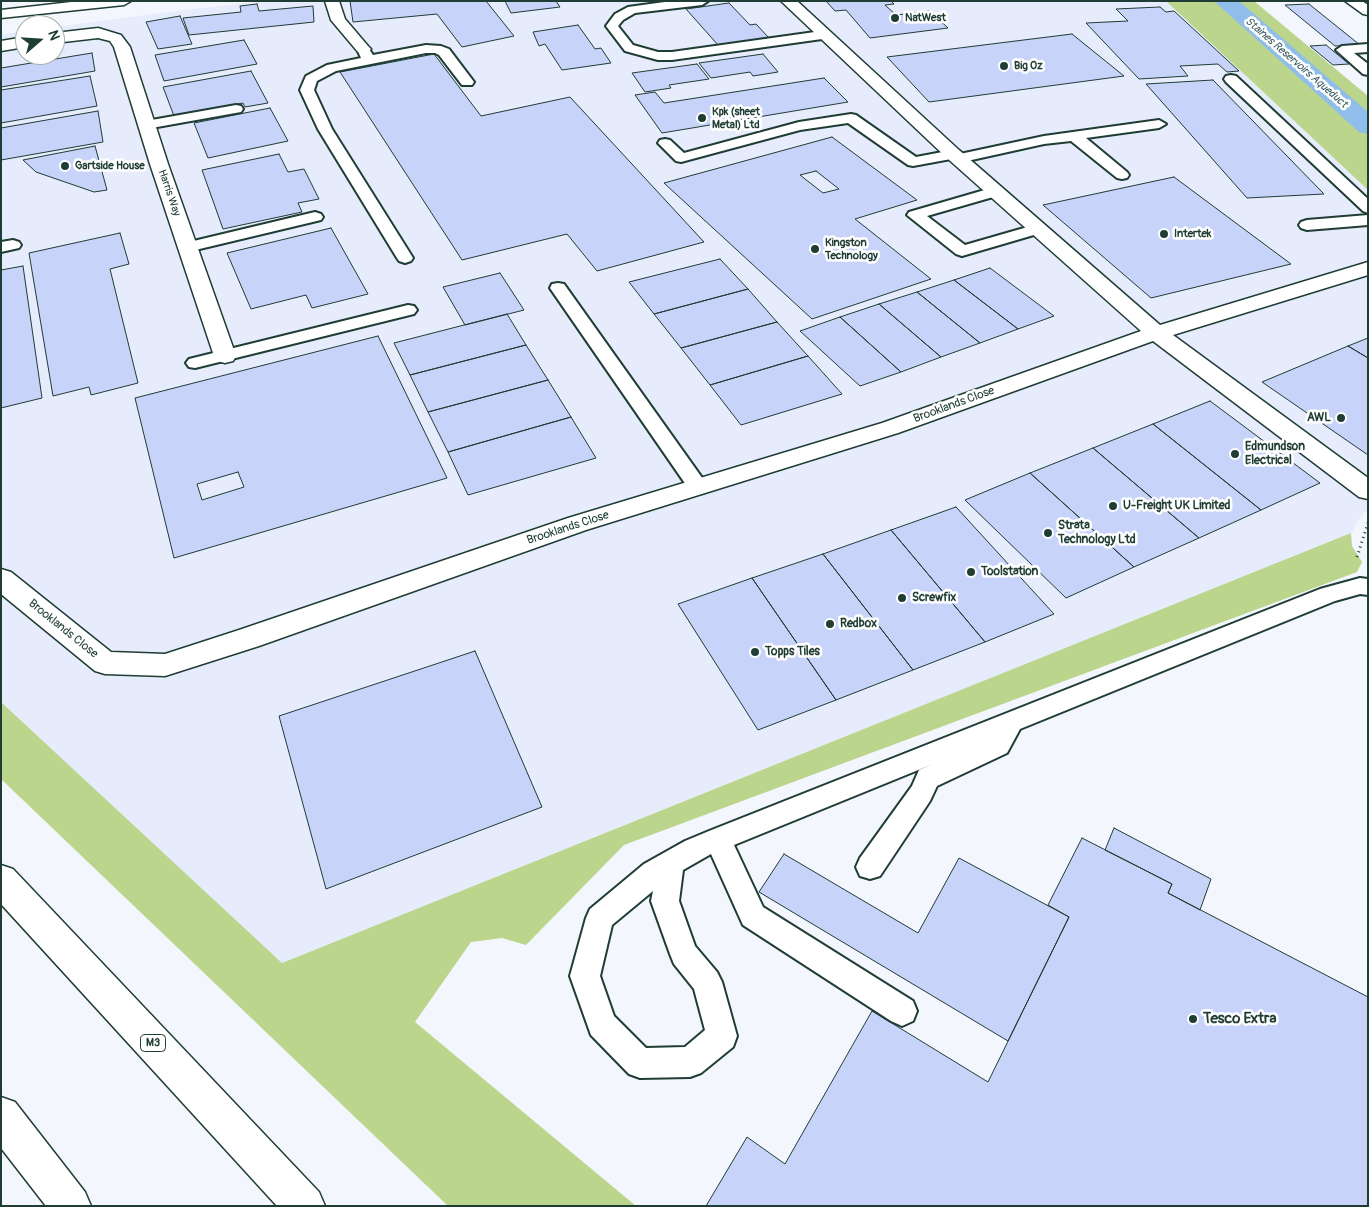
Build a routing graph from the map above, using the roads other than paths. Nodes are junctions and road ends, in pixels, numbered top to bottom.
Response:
1 (124, 1) edge
2 (332, 1) edge
3 (702, 1) edge
4 (788, 1) edge
5 (1352, 1) edge
6 (1368, 11) edge
7 (1, 14) edge
8 (822, 35) junction
9 (65, 37) edge
10 (15, 44) edge
11 (1, 46) edge
12 (1368, 48) edge
13 (366, 55) junction
14 (1368, 71) edge
15 (1231, 79) dead end
16 (467, 82) dead end
17 (236, 109) dead end
18 (1160, 124) dead end
19 (146, 126) junction
20 (1074, 136) junction
21 (665, 144) dead end
22 (956, 157) junction
23 (1122, 175) dead end
24 (995, 192) junction
25 (1368, 208) edge
26 (315, 216) dead end
27 (1368, 220) edge
28 (1307, 225) dead end
29 (1038, 229) junction
30 (188, 247) junction
31 (405, 258) dead end
32 (1368, 268) edge
33 (558, 288) dead end
34 (408, 310) dead end
35 (1156, 333) junction
36 (225, 356) junction
37 (194, 363) dead end
38 (698, 487) junction
39 (1368, 491) edge
40 (1, 579) edge
41 (1368, 587) edge
42 (1012, 721) junction
43 (718, 839) junction
44 (670, 864) junction
45 (870, 867) dead end
46 (1, 880) edge
47 (902, 1011) dead end
48 (1, 1116) edge
49 (71, 1206) edge
50 (305, 1206) edge

1 - 7 main road
2 - 13 main road
3 - 8 lane
4 - 8 main road
5 - 6 main road
8 - 22 main road
9 - 19 main road, Harris Way
10 - 11 main road
12 - 14 lane
13 - 16 lane
13 - 31 lane
15 - 25 lane
17 - 19 lane
18 - 20 lane
19 - 30 main road, Harris Way
20 - 22 lane
20 - 23 lane
21 - 22 lane
22 - 24 main road
24 - 29 main road
24 - 29 lane
26 - 30 lane
27 - 28 lane
29 - 35 main road
30 - 36 main road, Harris Way
32 - 35 main road, Brooklands Close
33 - 38 lane
34 - 36 lane
35 - 38 main road, Brooklands Close
35 - 39 main road
36 - 37 lane
38 - 40 main road, Brooklands Close
41 - 42 lane
42 - 43 lane
42 - 45 lane
43 - 44 lane
43 - 47 lane
44 - 44 lane
46 - 50 main road, M3
48 - 49 main road

